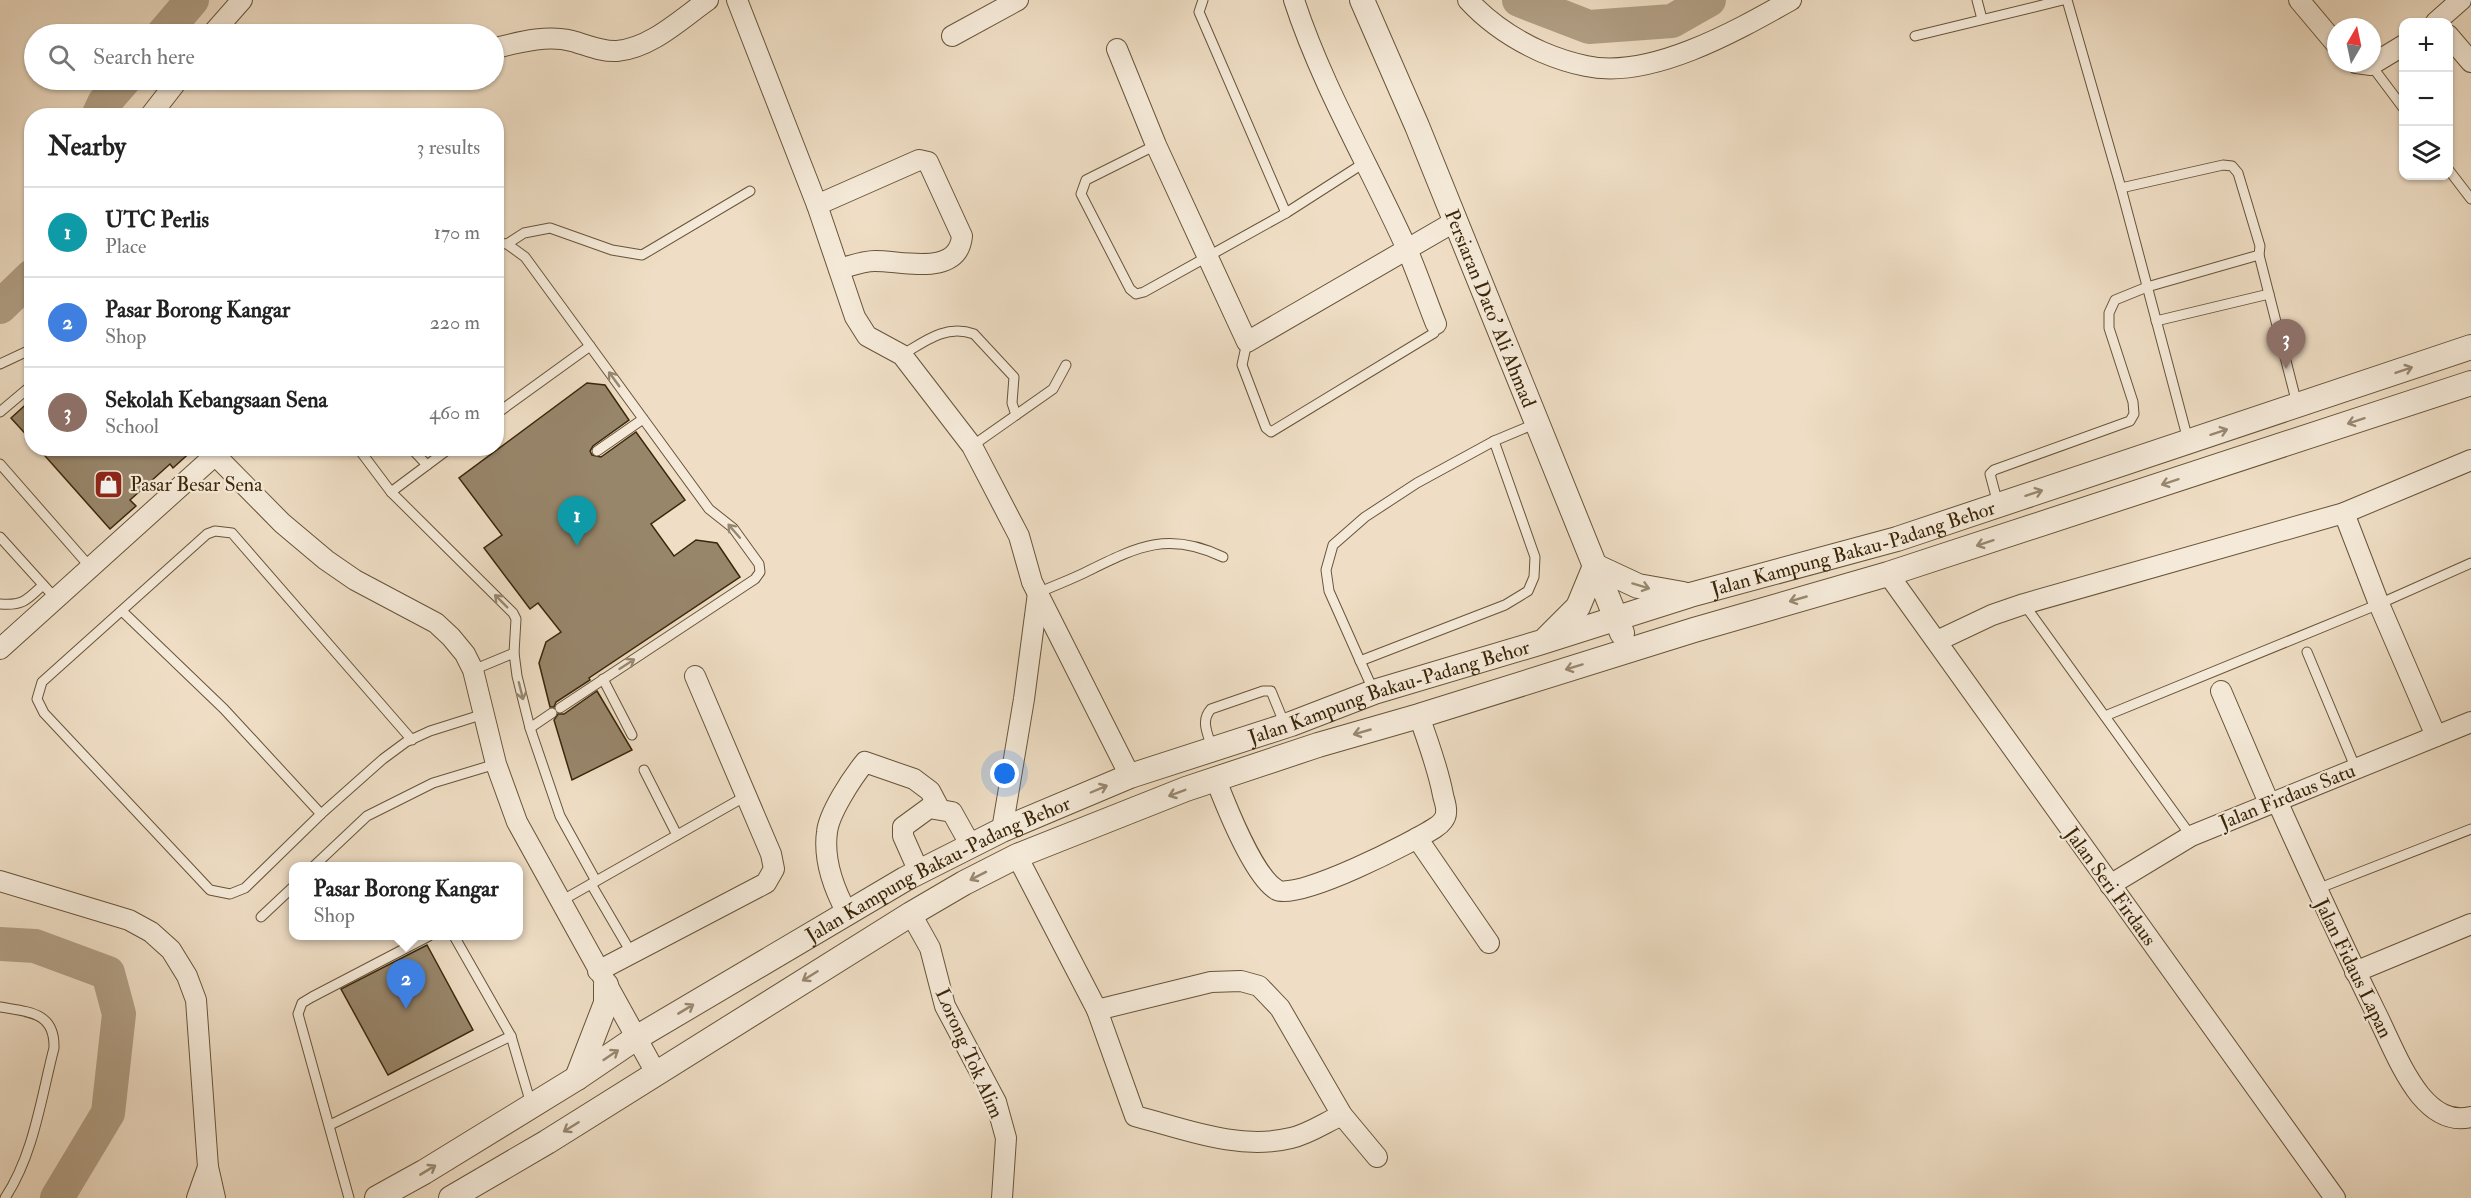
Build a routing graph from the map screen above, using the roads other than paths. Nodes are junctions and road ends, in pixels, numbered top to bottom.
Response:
1 (242, 0) edge
2 (708, 0) edge
3 (737, 0) edge
4 (1018, 0) edge
5 (1203, 0) edge
6 (1294, 0) edge
7 (1362, 0) edge
8 (1468, 0) edge
9 (1791, 0) edge
10 (1977, 0) edge
11 (2065, 0) edge
12 (2300, 0) edge
13 (2461, 0) edge
14 (2446, 18) edge
15 (1982, 19) junction
16 (221, 24) edge
17 (2327, 33) edge
18 (952, 36) dead end
19 (1915, 36) dead end
20 (2453, 41) edge
21 (504, 46) edge
22 (2399, 47) edge
23 (1117, 49) dead end
24 (2381, 55) edge
25 (2471, 62) edge
26 (2368, 72) edge
27 (170, 90) edge
28 (2399, 105) edge
29 (156, 108) edge
30 (1156, 145) junction
31 (1364, 163) junction
32 (2453, 176) edge
33 (2121, 188) junction
34 (750, 191) dead end
35 (2471, 199) edge
36 (818, 205) junction
37 (1286, 213) junction
38 (1454, 222) junction
39 (504, 243) edge
40 (504, 245) edge
41 (1406, 248) junction
42 (1207, 255) junction
43 (2259, 255) junction
44 (838, 269) junction
45 (2146, 287) junction
46 (2269, 294) junction
47 (2156, 321) junction
48 (1436, 324) joint
49 (1247, 342) junction
50 (590, 346) junction
51 (2471, 347) edge
52 (24, 354) edge
53 (902, 355) junction
54 (0, 364) edge
55 (1066, 365) dead end
56 (2471, 383) edge
57 (24, 392) edge
58 (2297, 406) junction
59 (504, 408) edge
60 (0, 412) edge
61 (1016, 415) junction
62 (643, 419) junction
63 (1537, 423) junction
64 (1494, 441) junction
65 (2188, 441) junction
66 (972, 446) junction
67 (597, 451) dead end
68 (215, 456) edge
69 (223, 456) edge
70 (364, 456) edge
71 (419, 456) edge
72 (439, 456) edge
73 (2471, 460) edge
74 (0, 464) edge
75 (427, 465) junction
76 (391, 492) junction
77 (1998, 505) junction
78 (2344, 513) junction
79 (0, 537) edge
80 (1223, 557) dead end
81 (2469, 564) edge
82 (1595, 566) junction
83 (91, 568) junction
84 (1888, 574) junction
85 (2471, 575) edge
86 (50, 592) junction
87 (1038, 593) junction
88 (1690, 595) junction
89 (0, 604) edge
90 (2024, 604) junction
91 (2379, 604) junction
92 (122, 611) junction
93 (1616, 618) junction
94 (1937, 641) junction
95 (1542, 642) junction
96 (0, 649) edge
97 (1630, 650) junction
98 (2307, 652) dead end
99 (514, 653) junction
100 (1360, 661) junction
101 (473, 669) junction
102 (695, 676) dead end
103 (603, 679) junction
104 (2221, 691) dead end
105 (1374, 692) junction
106 (484, 714) junction
107 (1419, 716) junction
108 (2105, 716) junction
109 (2471, 722) edge
110 (1285, 726) junction
111 (530, 728) junction
112 (632, 735) dead end
113 (2436, 736) junction
114 (412, 740) junction
115 (1213, 751) junction
116 (496, 764) junction
117 (2356, 769) junction
118 (644, 770) dead end
119 (1130, 776) junction
120 (1216, 780) junction
121 (746, 796) junction
122 (2273, 802) junction
123 (939, 808) junction
124 (321, 814) junction
125 (2471, 829) edge
126 (1002, 830) junction
127 (677, 835) junction
128 (2191, 836) junction
129 (1417, 838) junction
130 (970, 846) junction
131 (1017, 856) junction
132 (319, 862) edge
133 (919, 872) junction
134 (0, 880) edge
135 (594, 883) junction
136 (2110, 885) junction
137 (2316, 889) junction
138 (289, 891) edge
139 (560, 902) junction
140 (847, 913) junction
141 (911, 914) junction
142 (261, 917) dead end
143 (2471, 924) edge
144 (421, 940) edge
145 (456, 940) edge
146 (1489, 943) dead end
147 (632, 954) junction
148 (2355, 972) junction
149 (602, 978) junction
150 (0, 1007) edge
151 (1097, 1010) junction
152 (511, 1036) junction
153 (636, 1038) junction
154 (656, 1073) junction
155 (577, 1078) junction
156 (532, 1106) junction
157 (1342, 1115) junction
158 (2461, 1118) edge
159 (330, 1125) junction
160 (1377, 1157) dead end
161 (208, 1167) junction
162 (5, 1198) edge
163 (197, 1198) edge
164 (215, 1198) edge
165 (349, 1198) edge
166 (377, 1198) edge
167 (451, 1198) edge
168 (1002, 1198) edge
169 (2335, 1198) edge

1 - 16 street
2 - 21 street
3 - 36 street
4 - 18 street
5 - 37 lane
6 - 31 street
7 - 38 street, Persiaran Dato' Ali Ahmad
8 - 9 street
10 - 15 lane
11 - 15 lane
11 - 33 lane
12 - 17 street
13 - 14 street
15 - 19 lane
20 - 25 street
22 - 24 street
23 - 30 street
26 - 28 lane
27 - 29 street
30 - 42 street
30 - 42 lane
31 - 37 lane
31 - 41 street
32 - 35 lane
33 - 43 lane
33 - 45 lane
34 - 39 lane
36 - 44 street
36 - 44 street
37 - 42 lane
38 - 41 street
38 - 63 street, Persiaran Dato' Ali Ahmad
40 - 50 lane
41 - 48 street
41 - 49 street
42 - 49 street
43 - 45 lane
43 - 46 lane
44 - 53 street
45 - 47 lane
45 - 77 lane
46 - 47 lane
46 - 58 lane
47 - 65 lane
48 - 49 lane
50 - 59 lane
62 -> 50 lane
58 -> 51 street, Jalan Kampung Bakau-Padang Behor
52 - 54 lane
53 - 61 lane
53 - 66 street
55 - 61 lane
56 -> 84 street, Jalan Kampung Bakau-Padang Behor
57 - 60 lane
65 -> 58 street, Jalan Kampung Bakau-Padang Behor
61 - 66 lane
62 - 67 lane
103 -> 62 lane
63 - 64 lane
63 - 82 street, Persiaran Dato' Ali Ahmad
64 - 100 lane
64 - 100 lane
77 -> 65 street, Jalan Kampung Bakau-Padang Behor
66 - 87 street
68 - 83 street
69 - 101 street
70 - 76 lane
71 - 75 lane
72 - 75 lane
73 - 78 street
74 - 83 lane
75 - 76 lane
99 -> 76 lane
77 - 88 street, Jalan Kampung Bakau-Padang Behor
78 - 90 street
78 - 91 street
79 - 86 lane
80 - 87 lane
81 - 85 lane
81 - 91 lane
82 -> 88 street
82 - 93 street, Persiaran Dato' Ali Ahmad
82 - 95 street
83 - 86 street
84 - 94 street, Jalan Seri Firdaus
84 -> 97 street, Jalan Kampung Bakau-Padang Behor
86 - 89 lane
86 - 96 street
87 - 119 street
87 - 126 street
88 - 93 street, Jalan Kampung Bakau-Padang Behor
90 - 94 street
90 - 108 lane
91 - 108 lane
91 - 113 street
92 - 114 lane
92 - 124 lane
92 - 124 lane
93 - 95 street, Jalan Kampung Bakau-Padang Behor
93 - 97 street, Persiaran Dato' Ali Ahmad
94 - 136 street, Jalan Seri Firdaus
95 - 105 street, Jalan Kampung Bakau-Padang Behor
97 -> 107 street, Jalan Kampung Bakau-Padang Behor
98 - 117 lane
99 - 101 lane
99 -> 111 lane
100 - 105 lane
101 - 106 street
102 - 121 street
103 - 111 lane
103 - 112 lane
104 - 122 street, Jalan Fidaus Lapan
105 - 110 street, Jalan Kampung Bakau-Padang Behor
106 - 114 lane
106 - 116 street
107 -> 120 street, Jalan Kampung Bakau-Padang Behor
107 - 129 street
108 - 128 lane
109 - 113 street, Jalan Firdaus Satu
110 - 115 street, Jalan Kampung Bakau-Padang Behor
110 - 115 lane
111 - 135 lane
113 - 117 street, Jalan Firdaus Satu
114 - 124 lane
115 - 119 street, Jalan Kampung Bakau-Padang Behor
116 - 132 lane
116 - 139 street
117 - 122 street, Jalan Firdaus Satu
118 - 127 lane
126 -> 119 street, Jalan Kampung Bakau-Padang Behor
120 - 129 street
120 -> 131 street, Jalan Kampung Bakau-Padang Behor
121 - 127 lane
121 - 147 street
122 - 128 street, Jalan Firdaus Satu
122 - 137 street, Jalan Fidaus Lapan
123 - 130 street
123 - 133 street
123 - 140 street
125 - 137 lane
126 - 130 street, Jalan Kampung Bakau-Padang Behor
127 - 135 lane
128 - 136 street, Jalan Firdaus Satu
129 - 146 street
130 - 133 street, Jalan Kampung Bakau-Padang Behor
131 -> 141 street, Jalan Kampung Bakau-Padang Behor
131 - 151 street
133 - 140 street, Jalan Kampung Bakau-Padang Behor
134 - 161 street
135 - 139 lane
135 - 147 lane
136 - 169 street, Jalan Seri Firdaus
137 - 148 street, Jalan Fidaus Lapan
138 - 142 lane
139 - 149 street
153 -> 140 street, Jalan Kampung Bakau-Padang Behor
141 -> 154 street, Jalan Kampung Bakau-Padang Behor
141 - 168 street, Lorong Tok Alim
143 - 148 street
144 - 159 lane
145 - 152 lane
147 - 149 street
148 - 158 street, Jalan Fidaus Lapan
149 - 153 street
149 - 155 street
150 - 162 lane
151 - 157 street
151 - 157 street
152 - 156 lane
152 - 159 lane
153 - 154 street
155 -> 153 street, Jalan Kampung Bakau-Padang Behor
154 -> 167 street, Jalan Kampung Bakau-Padang Behor
155 - 156 street, Jalan Kampung Bakau-Padang Behor
166 -> 156 street, Jalan Kampung Bakau-Padang Behor
157 - 160 street
159 - 165 lane
161 - 163 street
161 - 164 street

